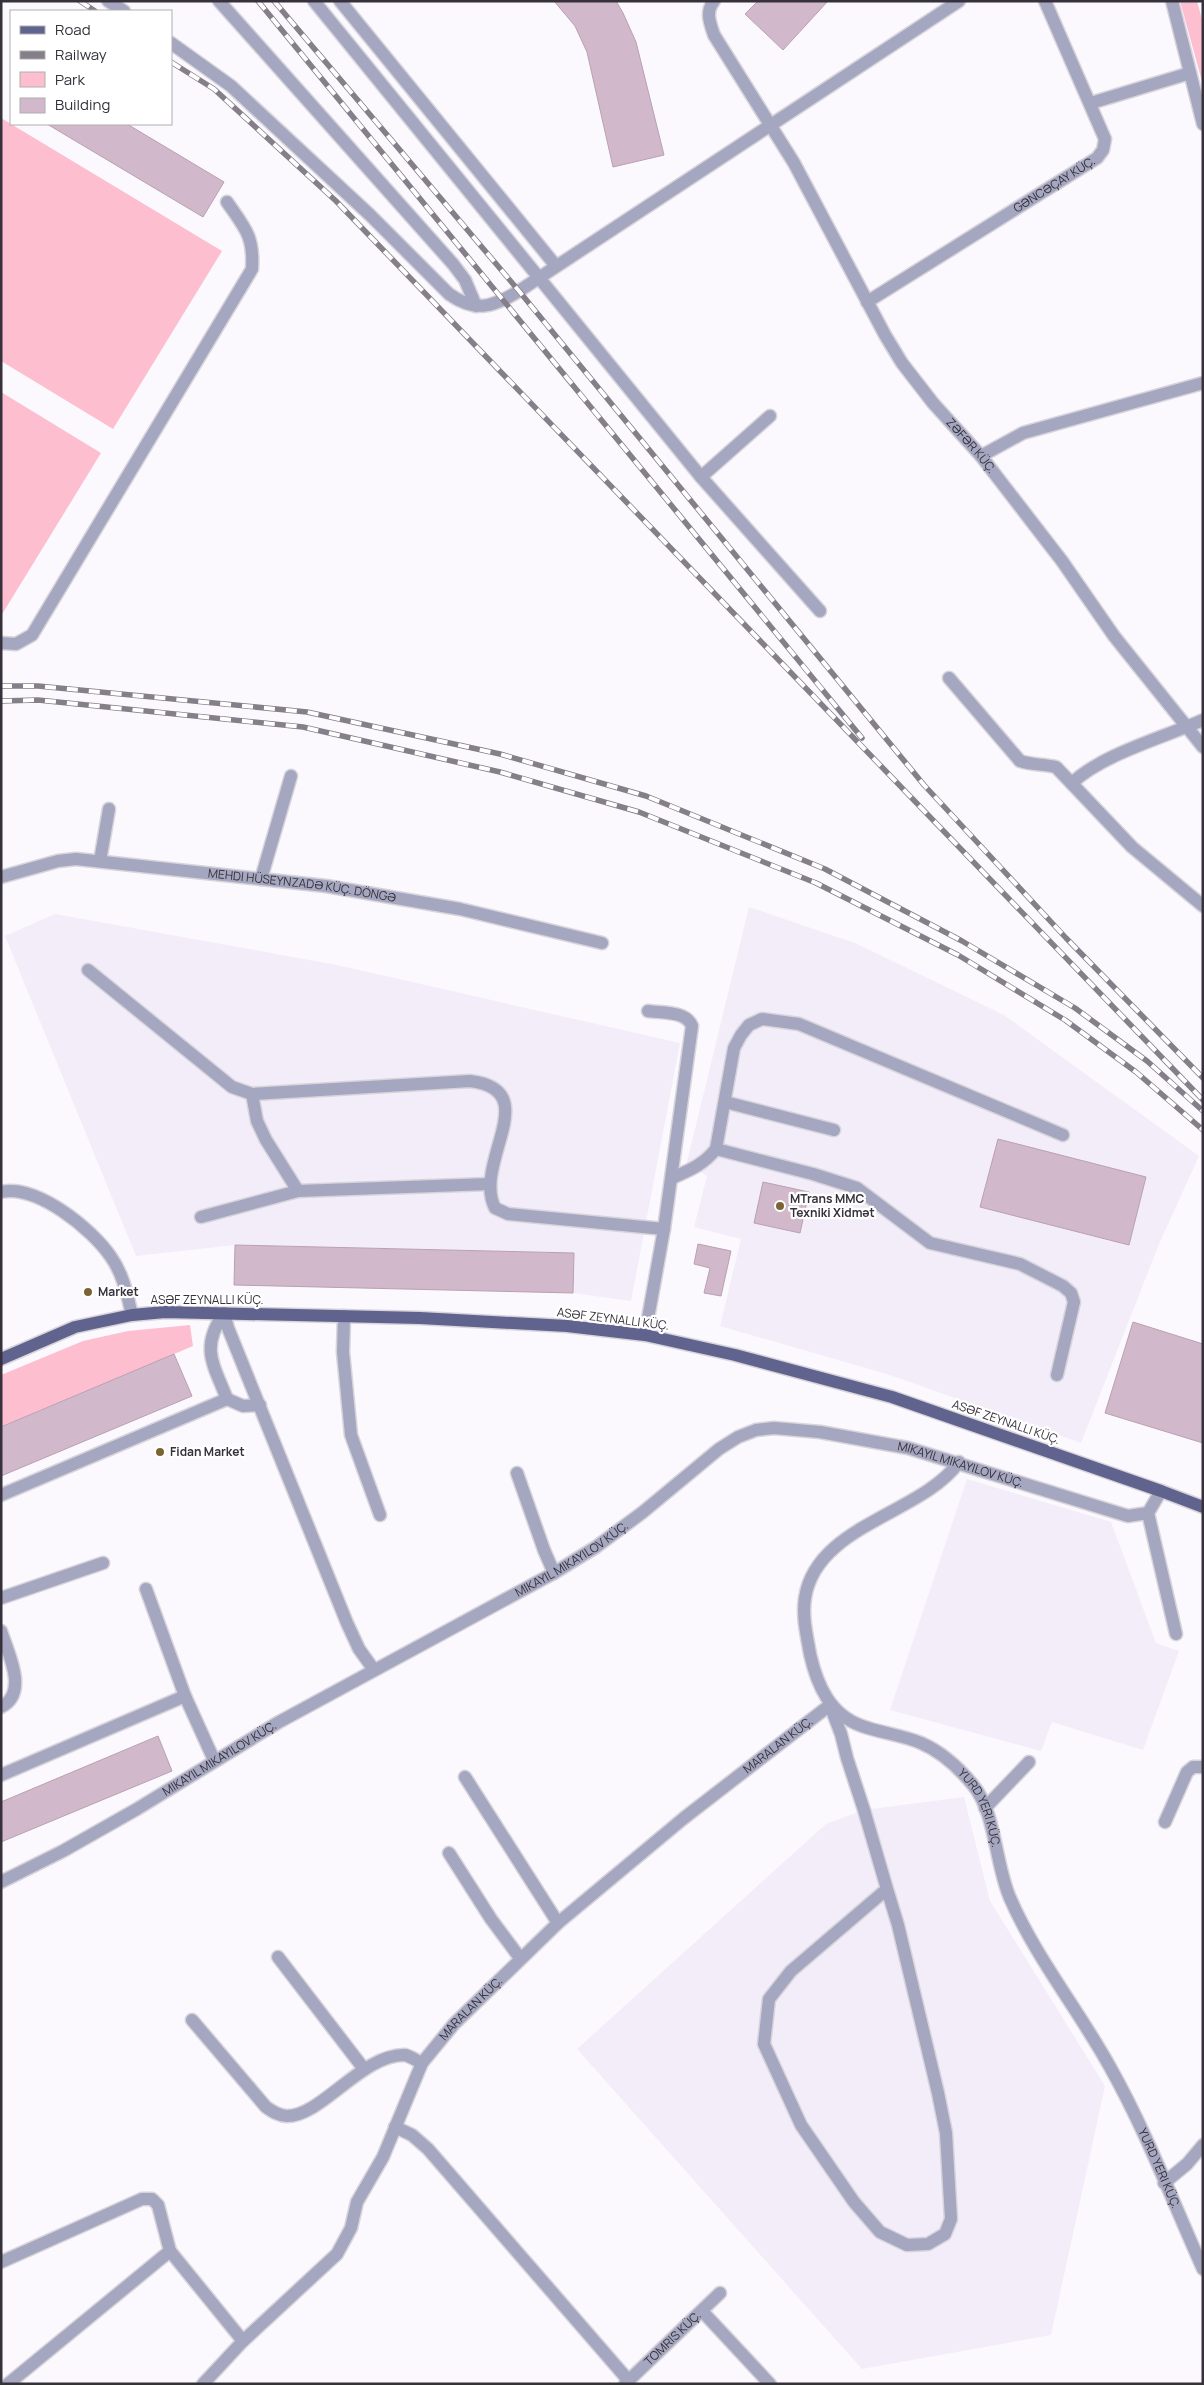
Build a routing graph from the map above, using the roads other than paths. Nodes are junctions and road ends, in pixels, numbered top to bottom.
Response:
1 (108, 1) edge
2 (219, 1) edge
3 (314, 1) edge
4 (340, 1) edge
5 (714, 1) edge
6 (959, 1) edge
7 (1045, 1) edge
8 (1172, 1) edge
9 (122, 10) edge
10 (172, 44) edge
11 (1190, 73) junction
12 (1091, 103) junction
13 (772, 124) junction
14 (1203, 124) edge
15 (227, 202) dead end
16 (556, 266) junction
17 (539, 279) junction
18 (867, 302) junction
19 (476, 306) junction
20 (1203, 383) edge
21 (770, 416) dead end
22 (981, 456) junction
23 (701, 477) junction
24 (820, 611) dead end
25 (1, 643) edge
26 (949, 678) dead end
27 (1203, 720) edge
28 (1187, 727) junction
29 (1203, 747) edge
30 (290, 776) dead end
31 (1072, 783) junction
32 (110, 809) dead end
33 (100, 861) junction
34 (1, 877) edge
35 (261, 879) junction
36 (1203, 906) edge
37 (602, 944) dead end
38 (88, 970) dead end
39 (648, 1011) dead end
40 (252, 1094) junction
41 (725, 1102) junction
42 (834, 1130) dead end
43 (1063, 1135) dead end
44 (716, 1149) junction
45 (672, 1178) junction
46 (489, 1184) junction
47 (298, 1191) junction
48 (1, 1192) edge
49 (201, 1216) dead end
50 (664, 1229) junction
51 (224, 1313) junction
52 (132, 1315) junction
53 (344, 1316) junction
54 (645, 1335) junction
55 (1, 1359) edge
56 (1057, 1375) dead end
57 (226, 1399) junction
58 (260, 1405) junction
59 (959, 1462) junction
60 (516, 1473) dead end
61 (1162, 1491) junction
62 (1, 1495) edge
63 (1203, 1507) edge
64 (1148, 1513) junction
65 (380, 1515) dead end
66 (103, 1563) dead end
67 (554, 1573) junction
68 (146, 1589) dead end
69 (1, 1598) edge
70 (1, 1631) edge
71 (1176, 1634) dead end
72 (374, 1670) junction
73 (185, 1696) junction
74 (830, 1705) junction
75 (1, 1707) edge
76 (214, 1760) junction
77 (1029, 1762) dead end
78 (1203, 1767) edge
79 (1, 1775) edge
80 (465, 1777) dead end
81 (985, 1808) junction
82 (1165, 1822) dead end
83 (450, 1853) dead end
84 (1, 1882) edge
85 (887, 1889) junction
86 (558, 1922) junction
87 (278, 1957) dead end
88 (520, 1958) junction
89 (192, 2020) dead end
90 (422, 2063) junction
91 (364, 2069) junction
92 (395, 2127) junction
93 (1203, 2145) edge
94 (1164, 2183) junction
95 (170, 2251) junction
96 (1, 2262) edge
97 (1203, 2269) edge
98 (720, 2293) dead end
99 (702, 2311) junction
100 (243, 2342) junction
101 (627, 2382) edge
102 (8, 2384) edge
103 (203, 2384) edge
104 (770, 2384) edge

1 - 9 street
2 - 19 street
3 - 17 street
4 - 16 street
5 - 13 street, ZƏFƏR KÜÇ.
6 - 13 street
7 - 12 street, GƏNCƏÇAY KÜÇ.
8 - 11 street
10 - 19 street
11 - 12 street
11 - 14 street
12 - 18 street, GƏNCƏÇAY KÜÇ.
13 - 16 street
13 - 18 street, ZƏFƏR KÜÇ.
15 - 25 street
16 - 17 street
17 - 19 street
17 - 23 street
18 - 22 street, ZƏFƏR KÜÇ.
20 - 22 street
21 - 23 street
22 - 28 street, ZƏFƏR KÜÇ.
23 - 24 street
26 - 31 street
27 - 28 street
28 - 29 street, ZƏFƏR KÜÇ.
28 - 31 street
30 - 35 street
31 - 36 street
32 - 33 street
33 - 34 street, MEHDI HÜSEYNZADƏ KÜÇ. DÖNGƏ
33 - 35 street, MEHDI HÜSEYNZADƏ KÜÇ. DÖNGƏ
35 - 37 street, MEHDI HÜSEYNZADƏ KÜÇ. DÖNGƏ
38 - 40 street
39 - 45 street
40 - 46 street
40 - 47 street
41 - 42 street
41 - 43 street
41 - 44 street
44 - 45 street
44 - 56 street
45 - 50 street
46 - 47 street
46 - 50 street
47 - 49 street
48 - 52 street
50 - 54 street
51 - 52 main road
51 - 53 main road
51 - 57 street
51 - 58 street
52 - 55 main road
53 - 54 main road
53 - 65 street
54 - 61 main road
57 - 58 street
57 - 62 street
58 - 72 street
59 - 64 street
59 - 67 street
59 - 74 street, YURD YERI KÜÇ.
60 - 67 street
61 - 63 main road
61 - 64 street
64 - 71 street
66 - 69 street
67 - 72 street
68 - 73 street
70 - 75 street
72 - 76 street
73 - 76 street
73 - 79 street
74 - 81 street, YURD YERI KÜÇ.
74 - 85 street
74 - 86 street, MARALAN KÜÇ.
76 - 84 street
77 - 81 street
78 - 82 street
80 - 86 street
81 - 94 street, YURD YERI KÜÇ.
83 - 88 street
85 - 85 street
86 - 88 street, MARALAN KÜÇ.
87 - 91 street
88 - 90 street, MARALAN KÜÇ.
89 - 91 street
90 - 91 street
90 - 92 street, MARALAN KÜÇ.
92 - 100 street, MARALAN KÜÇ.
92 - 101 street
93 - 94 street
94 - 97 street, YURD YERI KÜÇ.
95 - 96 street
95 - 100 street
95 - 102 street
98 - 99 street, TOMRIS KÜÇ.
99 - 101 street, TOMRIS KÜÇ.
99 - 104 street
100 - 103 street, MARALAN KÜÇ.

